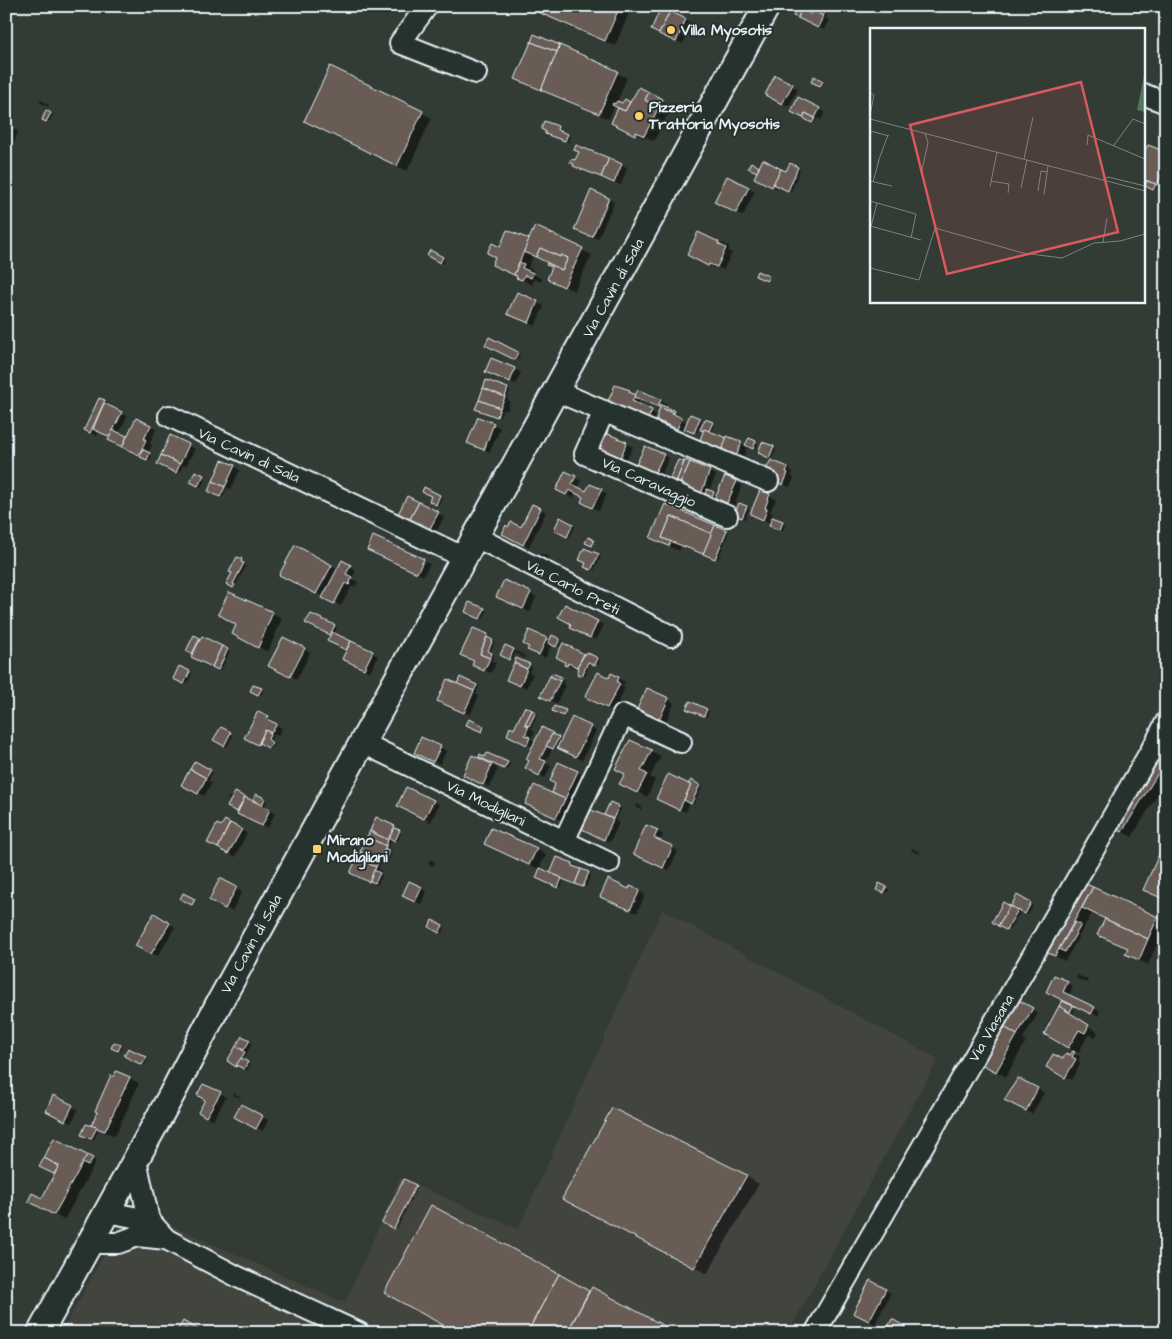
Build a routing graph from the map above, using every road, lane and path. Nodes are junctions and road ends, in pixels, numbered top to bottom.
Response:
1 (427, 6) edge
2 (764, 10) edge
3 (476, 72) dead end
4 (1144, 94) edge
5 (1166, 103) edge
6 (556, 391) junction
7 (604, 411) junction
8 (169, 416) dead end
9 (768, 481) dead end
10 (728, 516) dead end
11 (470, 548) junction
12 (671, 636) dead end
13 (1166, 722) edge
14 (681, 742) dead end
15 (363, 743) junction
16 (564, 841) junction
17 (609, 863) dead end
18 (136, 1160) junction
19 (99, 1226) junction
20 (143, 1228) junction
21 (40, 1333) edge
22 (359, 1333) edge
23 (815, 1333) edge

1 - 3 street
2 - 6 main road, Via Cavin di Sala
4 - 5 street
6 - 7 street
6 - 11 main road, Via Cavin di Sala
7 - 9 street
7 - 10 street, Via Caravaggio
8 - 11 street, Via Cavin di Sala
11 - 12 street, Via Carlo Preti
11 - 15 main road, Via Cavin di Sala
13 - 23 street, Via Viasana
14 - 16 street
15 - 16 street, Via Modigliani
15 - 18 main road, Via Cavin di Sala
16 - 17 street, Via Modigliani
18 - 19 main road, Via Cavin di Sala
18 - 20 street
19 - 20 street
19 - 20 street
19 - 21 main road, Via Cavin di Sala
20 - 22 street

